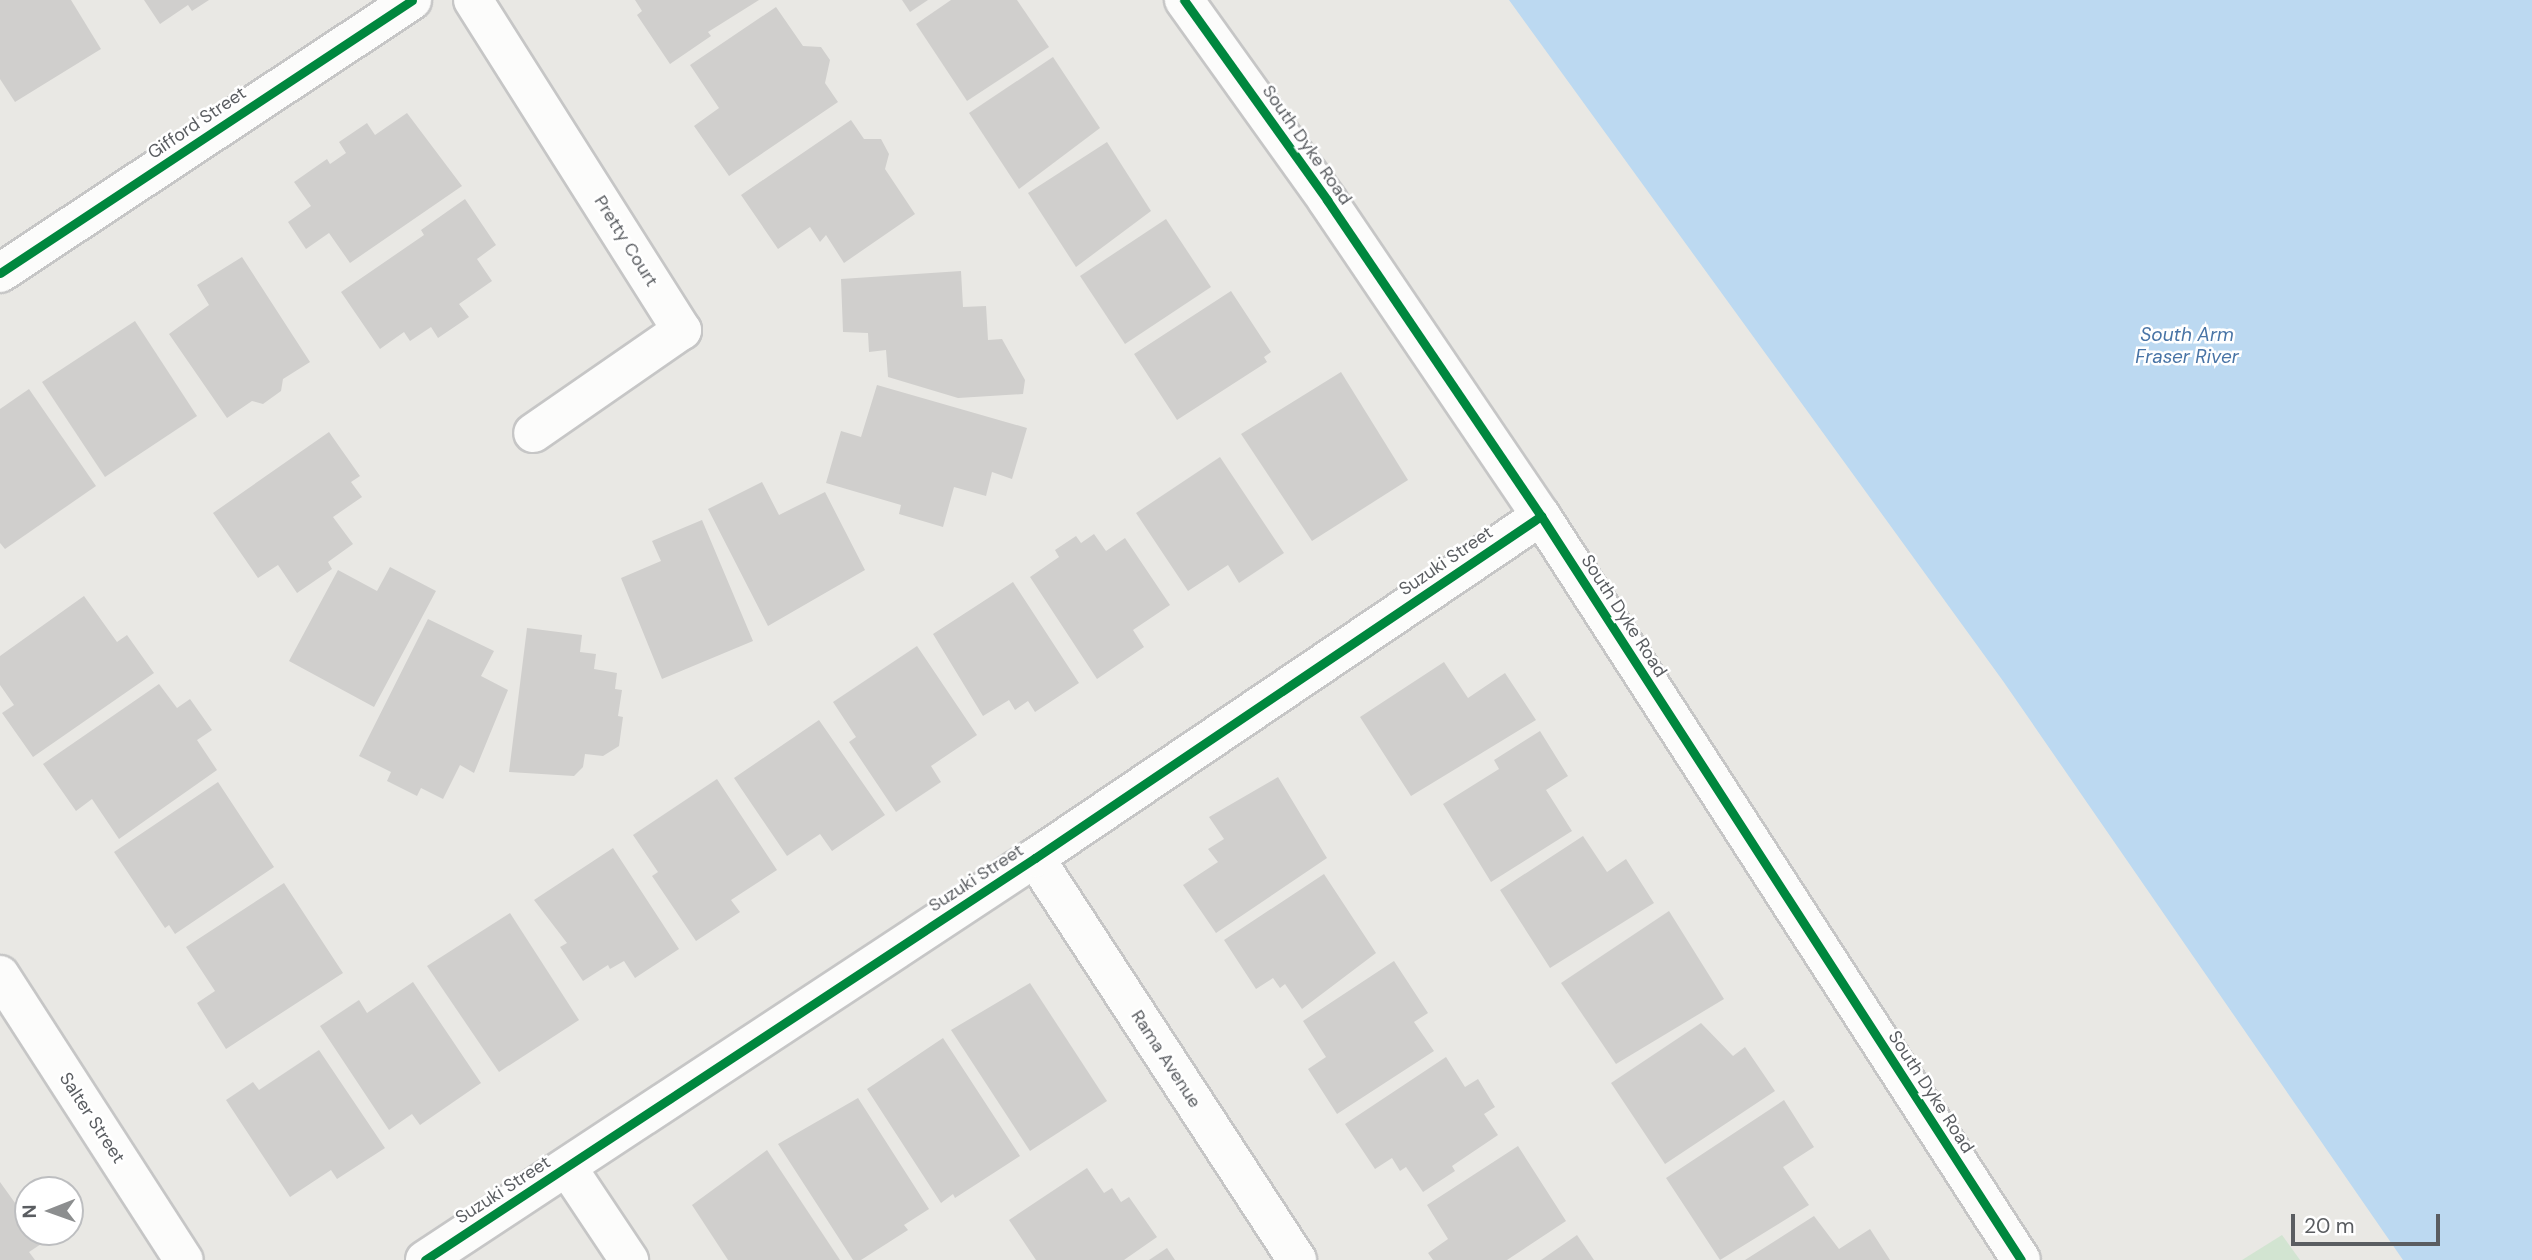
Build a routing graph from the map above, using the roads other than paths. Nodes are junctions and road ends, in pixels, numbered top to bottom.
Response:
1 (412, 0) edge
2 (473, 0) edge
3 (1184, 0) edge
4 (0, 272) edge
5 (533, 433) dead end
6 (1541, 516) junction
7 (1035, 858) junction
8 (0, 975) edge
9 (567, 1167) junction
10 (184, 1260) edge
11 (425, 1260) edge
12 (629, 1260) edge
13 (1297, 1260) edge
14 (2021, 1260) edge

1 - 4 street, Gifford Street
2 - 5 street, Pretty Court
3 - 6 street, South Dyke Road
6 - 7 street, Suzuki Street
6 - 14 street, South Dyke Road
7 - 9 street, Suzuki Street
7 - 13 street, Rama Avenue
8 - 10 street, Salter Street
9 - 11 street, Suzuki Street
9 - 12 street

